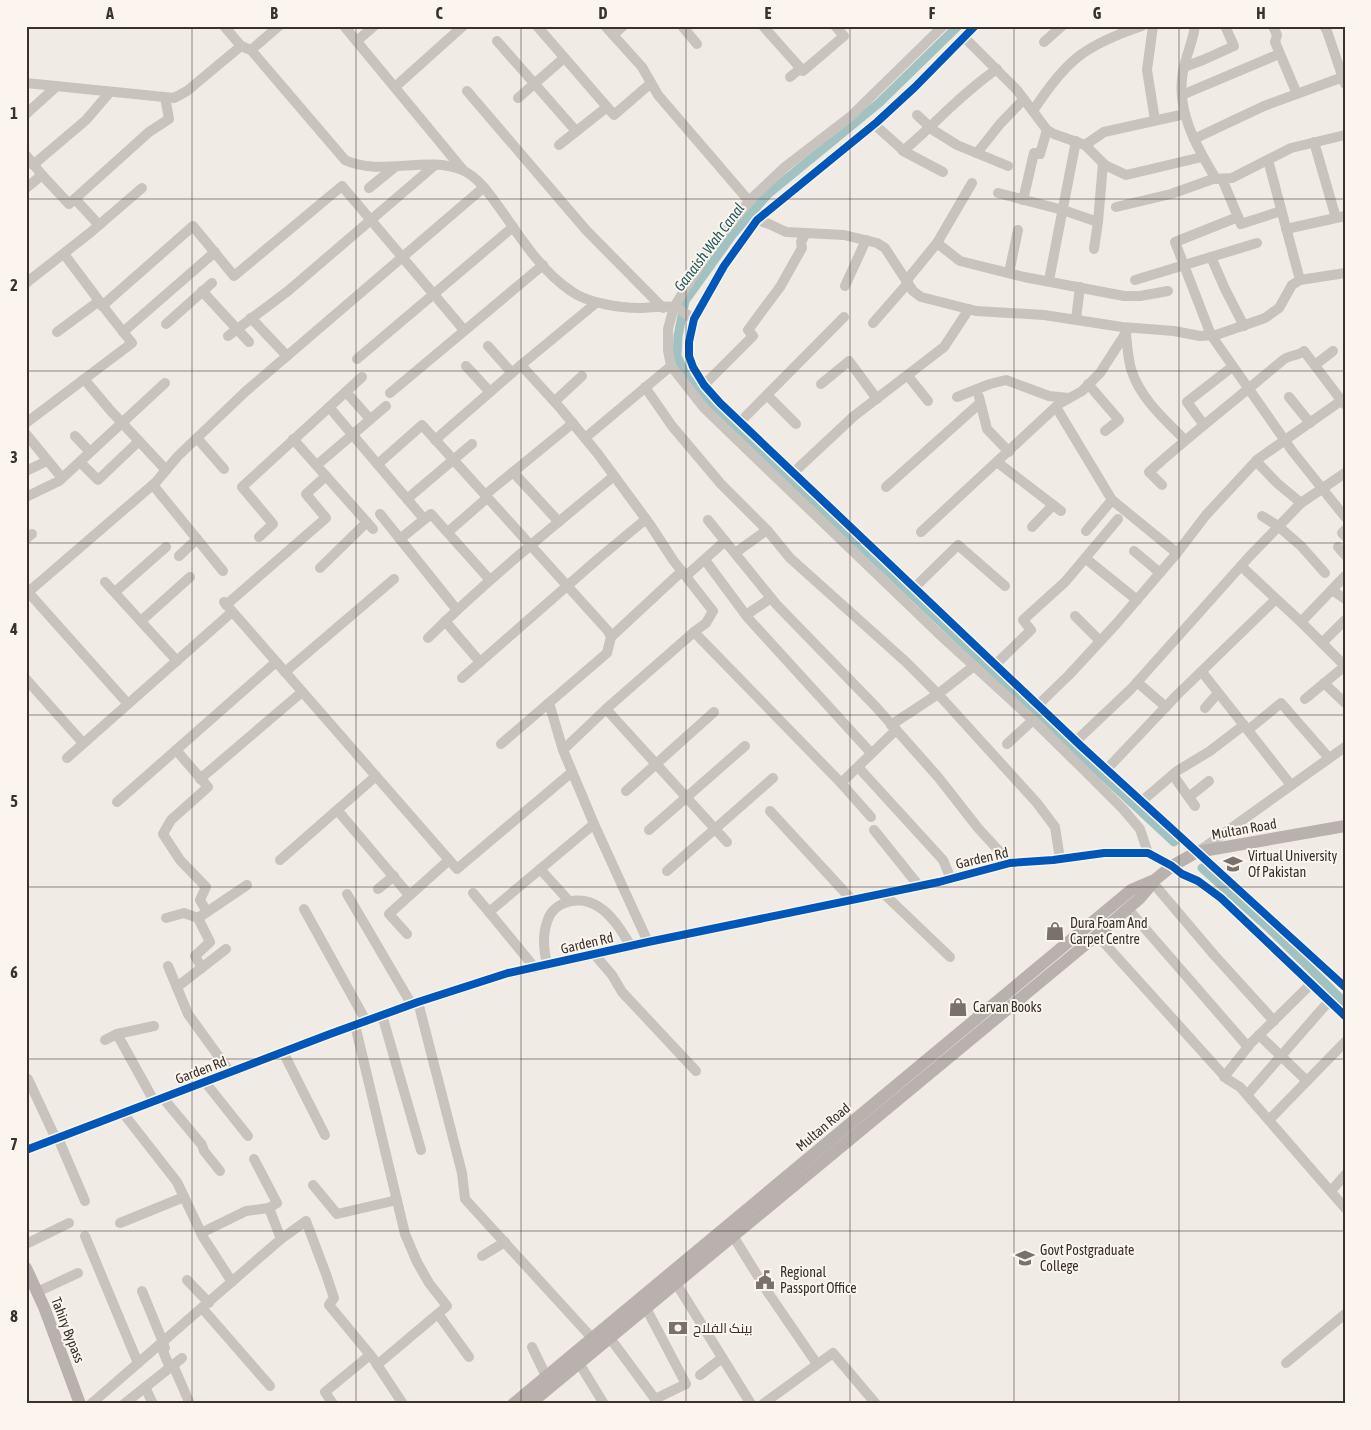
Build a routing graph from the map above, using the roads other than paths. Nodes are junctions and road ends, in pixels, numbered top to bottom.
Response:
1 (224, 26) edge
2 (279, 26) edge
3 (344, 26) edge
4 (374, 26) edge
5 (463, 26) edge
6 (537, 26) edge
7 (605, 26) edge
8 (623, 26) edge
9 (763, 26) edge
10 (943, 26) edge
11 (974, 26) edge
12 (1062, 26) edge
13 (1142, 26) edge
14 (1153, 26) edge
15 (1195, 26) edge
16 (1225, 26) edge
17 (1273, 26) edge
18 (1324, 26) edge
19 (688, 28) edge
20 (840, 28) edge
21 (612, 35) junction
22 (964, 38) junction
23 (357, 41) junction
24 (497, 41) dead end
25 (1044, 42) dead end
26 (697, 44) dead end
27 (246, 48) junction
28 (1279, 54) junction
29 (564, 58) junction
30 (1184, 67) junction
31 (801, 68) junction
32 (997, 69) junction
33 (790, 77) dead end
34 (1344, 81) edge
35 (26, 83) edge
36 (534, 84) junction
37 (651, 84) junction
38 (57, 86) junction
39 (395, 87) junction
40 (467, 91) dead end
41 (110, 92) junction
42 (1297, 94) junction
43 (1182, 95) junction
44 (165, 97) junction
45 (518, 98) dead end
46 (1024, 99) junction
47 (607, 107) junction
48 (1033, 111) junction
49 (26, 114) edge
50 (917, 114) dead end
51 (1185, 114) junction
52 (1155, 120) junction
53 (874, 124) junction
54 (931, 128) junction
55 (1047, 130) junction
56 (576, 131) junction
57 (1345, 134) edge
58 (1194, 139) junction
59 (1314, 142) junction
60 (1080, 143) junction
61 (559, 144) dead end
62 (903, 151) junction
63 (977, 153) junction
64 (26, 155) edge
65 (1202, 157) junction
66 (1268, 160) junction
67 (1103, 163) junction
68 (33, 165) junction
69 (435, 165) junction
70 (1008, 166) dead end
71 (395, 167) junction
72 (463, 171) junction
73 (943, 172) dead end
74 (42, 176) junction
75 (1219, 179) junction
76 (972, 183) dead end
77 (26, 188) edge
78 (142, 188) dead end
79 (370, 188) dead end
80 (483, 188) junction
81 (998, 193) dead end
82 (75, 199) junction
83 (1023, 200) junction
84 (749, 202) junction
85 (1116, 207) dead end
86 (1062, 210) junction
87 (1281, 211) junction
88 (1238, 217) junction
89 (1340, 217) edge
90 (371, 220) junction
91 (756, 220) junction
92 (1098, 222) junction
93 (99, 225) junction
94 (513, 227) junction
95 (1286, 229) junction
96 (1018, 230) dead end
97 (806, 233) junction
98 (866, 240) junction
99 (938, 243) junction
100 (1257, 243) dead end
101 (1094, 249) dead end
102 (215, 252) junction
103 (64, 254) junction
104 (402, 257) junction
105 (1211, 257) junction
106 (543, 265) junction
107 (1184, 266) junction
108 (1009, 273) junction
109 (1345, 273) edge
110 (1153, 275) junction
111 (1049, 280) junction
112 (1135, 280) dead end
113 (1300, 280) junction
114 (907, 282) junction
115 (26, 283) edge
116 (212, 283) dead end
117 (845, 286) dead end
118 (1080, 287) junction
119 (202, 291) junction
120 (433, 293) junction
121 (100, 303) junction
122 (596, 303) junction
123 (672, 308) junction
124 (969, 309) junction
125 (844, 316) dead end
126 (251, 318) junction
127 (694, 319) junction
128 (1076, 319) junction
129 (873, 323) dead end
130 (166, 324) dead end
131 (1244, 326) junction
132 (237, 329) junction
133 (464, 330) junction
134 (1128, 331) junction
135 (57, 332) dead end
136 (123, 332) junction
137 (1211, 335) junction
138 (228, 336) dead end
139 (249, 342) dead end
140 (488, 346) dead end
141 (1333, 351) dead end
142 (287, 356) junction
143 (357, 359) dead end
144 (521, 365) junction
145 (1314, 365) junction
146 (466, 366) dead end
147 (671, 366) junction
148 (1232, 367) junction
149 (512, 372) junction
150 (582, 376) dead end
151 (908, 376) junction
152 (362, 377) dead end
153 (84, 379) junction
154 (165, 383) dead end
155 (821, 384) dead end
156 (1088, 384) junction
157 (704, 385) junction
158 (645, 387) junction
159 (978, 389) junction
160 (1248, 390) junction
161 (346, 392) junction
162 (490, 392) junction
163 (390, 393) dead end
164 (767, 395) junction
165 (957, 397) dead end
166 (1289, 397) dead end
167 (1070, 398) junction
168 (877, 399) junction
169 (554, 401) junction
170 (928, 401) dead end
171 (1344, 402) edge
172 (980, 403) junction
173 (386, 406) dead end
174 (329, 407) junction
175 (1056, 407) junction
176 (370, 420) junction
177 (121, 422) junction
178 (573, 422) junction
179 (740, 422) junction
180 (26, 423) edge
181 (1310, 423) junction
182 (796, 424) dead end
183 (1204, 425) junction
184 (1106, 431) dead end
185 (26, 434) edge
186 (352, 435) junction
187 (75, 436) dead end
188 (197, 438) junction
189 (586, 438) junction
190 (293, 439) junction
191 (435, 440) junction
192 (1185, 440) junction
193 (1286, 440) junction
194 (139, 441) junction
195 (472, 444) dead end
196 (90, 452) junction
197 (1009, 452) junction
198 (47, 460) junction
199 (453, 460) junction
200 (1256, 461) junction
201 (80, 462) junction
202 (997, 462) junction
203 (378, 464) junction
204 (317, 465) junction
205 (224, 469) dead end
206 (166, 470) junction
207 (26, 472) edge
208 (513, 472) junction
209 (793, 473) junction
210 (1345, 473) edge
211 (326, 476) junction
212 (614, 476) junction
213 (62, 478) junction
214 (153, 485) junction
215 (1162, 485) dead end
216 (886, 487) dead end
217 (1321, 489) junction
218 (26, 497) edge
219 (486, 497) junction
220 (407, 499) junction
221 (1112, 500) junction
222 (1301, 503) junction
223 (1052, 505) junction
224 (1061, 511) dead end
225 (1262, 516) dead end
226 (1345, 517) edge
227 (424, 519) junction
228 (1118, 519) dead end
229 (646, 520) junction
230 (708, 520) dead end
231 (1095, 521) junction
232 (559, 522) junction
233 (370, 526) junction
234 (1278, 526) junction
235 (1032, 527) dead end
236 (767, 530) junction
237 (1109, 530) junction
238 (1345, 530) edge
239 (448, 532) junction
240 (921, 532) dead end
241 (1086, 532) dead end
242 (259, 536) dead end
243 (1345, 536) edge
244 (197, 539) junction
245 (400, 539) junction
246 (725, 541) junction
247 (530, 546) junction
248 (166, 547) dead end
249 (1134, 551) dead end
250 (735, 553) junction
251 (1177, 553) junction
252 (179, 556) dead end
253 (1085, 558) junction
254 (705, 560) junction
255 (1241, 566) junction
256 (320, 568) dead end
257 (222, 571) dead end
258 (684, 573) junction
259 (1160, 573) junction
260 (1324, 573) dead end
261 (1345, 576) edge
262 (190, 577) dead end
263 (394, 579) dead end
264 (490, 580) junction
265 (105, 582) dead end
266 (567, 586) junction
267 (1005, 586) dead end
268 (914, 588) junction
269 (1332, 590) junction
270 (115, 592) junction
271 (27, 593) edge
272 (771, 598) junction
273 (1276, 598) junction
274 (1345, 599) edge
275 (1137, 600) junction
276 (227, 606) junction
277 (457, 610) junction
278 (746, 615) junction
279 (1076, 616) dead end
280 (1345, 620) edge
281 (141, 621) junction
282 (445, 621) junction
283 (1301, 622) junction
284 (694, 632) junction
285 (611, 637) junction
286 (428, 638) dead end
287 (1100, 641) junction
288 (1322, 643) junction
289 (177, 661) junction
290 (276, 662) junction
291 (480, 662) junction
292 (996, 664) junction
293 (974, 666) junction
294 (1345, 666) edge
295 (285, 672) junction
296 (1202, 672) junction
297 (462, 678) dead end
298 (26, 679) edge
299 (1138, 682) junction
300 (1324, 683) junction
301 (302, 692) junction
302 (1218, 693) junction
303 (938, 694) junction
304 (1304, 699) dead end
305 (549, 703) junction
306 (1345, 703) edge
307 (128, 704) junction
308 (1038, 705) junction
309 (1166, 707) junction
310 (1205, 708) dead end
311 (606, 709) junction
312 (714, 712) dead end
313 (1033, 720) junction
314 (893, 727) junction
315 (1246, 728) junction
316 (1076, 741) junction
317 (84, 743) junction
318 (502, 744) dead end
319 (1007, 744) dead end
320 (745, 746) dead end
321 (1345, 747) edge
322 (176, 750) junction
323 (563, 750) junction
324 (871, 754) junction
325 (67, 758) dead end
326 (1329, 758) junction
327 (656, 764) junction
328 (858, 767) junction
329 (1107, 769) junction
330 (572, 772) junction
331 (1173, 775) junction
332 (376, 776) junction
333 (773, 778) dead end
334 (200, 779) junction
335 (1209, 781) dead end
336 (841, 784) junction
337 (1291, 785) junction
338 (626, 791) dead end
339 (1189, 796) junction
340 (687, 797) junction
341 (1142, 801) junction
342 (116, 802) dead end
343 (1195, 806) dead end
344 (338, 811) junction
345 (770, 811) dead end
346 (871, 817) dead end
347 (594, 824) junction
348 (1345, 826) edge
349 (715, 829) junction
350 (649, 830) dead end
351 (874, 830) dead end
352 (727, 842) dead end
353 (1197, 852) junction
354 (1148, 853) junction
355 (1060, 859) junction
356 (280, 860) dead end
357 (449, 860) junction
358 (1010, 863) junction
359 (1172, 866) junction
360 (540, 869) junction
361 (667, 871) dead end
362 (394, 876) junction
363 (951, 879) junction
364 (1155, 881) junction
365 (247, 886) dead end
366 (919, 886) junction
367 (378, 889) dead end
368 (473, 893) dead end
369 (883, 893) junction
370 (347, 894) dead end
371 (409, 895) junction
372 (852, 900) junction
373 (569, 901) junction
374 (304, 909) dead end
375 (1128, 909) junction
376 (489, 912) junction
377 (202, 915) junction
378 (166, 918) dead end
379 (407, 934) dead end
380 (1097, 936) junction
381 (648, 942) junction
382 (631, 946) junction
383 (226, 949) dead end
384 (594, 954) junction
385 (950, 956) dead end
386 (548, 965) junction
387 (168, 966) dead end
388 (202, 968) junction
389 (535, 968) junction
390 (1311, 984) junction
391 (1345, 987) edge
392 (177, 988) junction
393 (1329, 1001) junction
394 (415, 1004) junction
395 (382, 1015) junction
396 (1345, 1016) edge
397 (366, 1021) junction
398 (1274, 1021) junction
399 (355, 1025) junction
400 (154, 1026) dead end
401 (118, 1034) junction
402 (1259, 1035) junction
403 (105, 1040) dead end
404 (1345, 1042) edge
405 (1248, 1047) junction
406 (283, 1052) junction
407 (1281, 1056) junction
408 (696, 1071) dead end
409 (230, 1072) junction
410 (1224, 1076) junction
411 (28, 1079) dead end
412 (1307, 1081) junction
413 (205, 1082) junction
414 (1247, 1095) junction
415 (158, 1099) junction
416 (123, 1113) junction
417 (1269, 1120) junction
418 (325, 1135) dead end
419 (248, 1136) dead end
420 (57, 1138) junction
421 (26, 1150) edge
422 (421, 1150) dead end
423 (254, 1159) dead end
424 (220, 1170) dead end
425 (1345, 1174) edge
426 (313, 1184) dead end
427 (1330, 1191) junction
428 (184, 1197) junction
429 (397, 1200) junction
430 (86, 1201) dead end
431 (269, 1208) junction
432 (1345, 1208) edge
433 (69, 1223) dead end
434 (120, 1223) dead end
435 (201, 1233) junction
436 (85, 1236) dead end
437 (733, 1236) junction
438 (281, 1239) junction
439 (505, 1242) junction
440 (26, 1244) edge
441 (482, 1256) dead end
442 (26, 1268) edge
443 (78, 1273) dead end
444 (187, 1280) dead end
445 (232, 1282) junction
446 (676, 1283) junction
447 (142, 1290) dead end
448 (37, 1292) junction
449 (206, 1306) junction
450 (646, 1308) junction
451 (438, 1314) junction
452 (1345, 1314) edge
453 (592, 1338) junction
454 (610, 1338) junction
455 (163, 1342) junction
456 (532, 1347) dead end
457 (370, 1354) junction
458 (469, 1357) dead end
459 (182, 1358) dead end
460 (722, 1358) junction
461 (138, 1363) junction
462 (579, 1363) junction
463 (1286, 1363) dead end
464 (817, 1364) junction
465 (377, 1365) junction
466 (172, 1366) junction
467 (700, 1375) dead end
468 (546, 1376) junction
469 (270, 1386) dead end
470 (145, 1387) junction
471 (657, 1401) edge
472 (536, 1402) edge
473 (80, 1404) edge
474 (91, 1404) edge
475 (124, 1404) edge
476 (153, 1404) edge
477 (190, 1404) edge
478 (333, 1404) edge
479 (403, 1404) edge
480 (513, 1404) edge
481 (604, 1404) edge
482 (751, 1404) edge
483 (763, 1404) edge
484 (876, 1404) edge

1 - 27 street
2 - 27 street
3 - 23 street
4 - 23 street
5 - 39 street
6 - 29 street
7 - 21 street
8 - 21 street
9 - 31 street
10 - 84 street
11 - 22 street
12 - 25 street
13 - 48 street
14 - 52 street
15 - 30 street
16 - 30 street
17 - 28 street
18 - 34 street
19 - 26 street
20 - 31 street
21 - 37 street
22 - 32 street
22 - 53 street
23 - 39 street
24 - 36 street
27 - 44 street
27 - 71 street
28 - 42 street
28 - 43 street
29 - 36 street
29 - 47 street
30 - 43 street
31 - 33 street
32 - 46 street
32 - 54 street
34 - 42 street
35 - 38 street
36 - 45 street
36 - 56 street
37 - 47 street
37 - 84 street
38 - 41 street
38 - 49 street
39 - 72 street
40 - 123 street
41 - 44 street
41 - 68 street
42 - 58 street
43 - 51 street
44 - 82 street
46 - 48 street
46 - 63 street
47 - 56 street
48 - 55 street
50 - 54 street
51 - 52 street
51 - 58 street
52 - 60 street
53 - 62 street
53 - 91 street
54 - 62 street
54 - 63 street
55 - 60 street
55 - 83 street
56 - 61 street
57 - 59 street
58 - 65 street
59 - 66 street
59 - 89 street
60 - 67 street
60 - 86 street
62 - 73 street
63 - 70 street
64 - 68 street
65 - 67 street
65 - 75 street
66 - 75 street
66 - 87 street
67 - 92 street
68 - 74 street
69 - 71 street
69 - 72 street
69 - 90 street
71 - 79 street
72 - 80 street
74 - 77 street
74 - 82 street
75 - 85 street
75 - 88 street
76 - 99 street
78 - 93 street
80 - 94 street
80 - 104 street
81 - 83 street
82 - 93 street
83 - 86 street
84 - 123 street
86 - 92 street
86 - 111 street
87 - 88 street
87 - 95 street
88 - 107 street
89 - 95 street
90 - 102 street
90 - 104 street
90 - 126 street
91 - 97 street
91 - 127 street
92 - 101 street
93 - 103 street
94 - 106 street
94 - 120 street
95 - 113 street
96 - 108 street
97 - 98 street
97 - 157 street
98 - 114 street
98 - 117 street
99 - 108 street
99 - 114 street
100 - 105 street
102 - 121 street
102 - 136 street
103 - 115 street
103 - 121 street
104 - 120 street
104 - 142 street
105 - 107 street
105 - 131 street
106 - 122 street
106 - 133 street
107 - 110 street
107 - 137 street
108 - 111 street
109 - 113 street
110 - 112 street
110 - 118 street
111 - 118 street
113 - 131 street
114 - 124 street
114 - 129 street
116 - 119 street
118 - 128 street
119 - 130 street
119 - 132 street
120 - 133 street
120 - 143 street
121 - 135 street
121 - 136 street
122 - 123 street
122 - 144 street
123 - 127 street
123 - 147 street
124 - 128 street
124 - 151 street
125 - 164 street
126 - 132 street
126 - 142 street
127 - 157 street
128 - 134 street
131 - 137 street
132 - 138 street
132 - 139 street
133 - 163 street
134 - 137 street
134 - 156 street
134 - 192 street
136 - 153 street
137 - 148 street
140 - 149 street
141 - 145 street
142 - 188 street
144 - 149 street
144 - 169 street
145 - 160 street
145 - 171 street
146 - 162 street
147 - 158 street
147 - 293 street
148 - 160 street
148 - 183 street
149 - 162 street
150 - 169 street
151 - 168 street
151 - 170 street
152 - 161 street
153 - 177 street
153 - 180 street
154 - 177 street
155 - 168 street
156 - 167 street
156 - 184 street
157 - 179 street
158 - 189 street
158 - 236 street
159 - 165 street
159 - 167 street
159 - 172 street
160 - 183 street
160 - 193 street
161 - 174 street
161 - 176 street
162 - 191 street
164 - 179 street
164 - 182 street
166 - 181 street
167 - 175 street
168 - 209 street
169 - 178 street
171 - 181 street
172 - 197 street
172 - 216 street
173 - 176 street
174 - 186 street
174 - 190 street
175 - 197 street
175 - 221 street
176 - 186 street
177 - 194 street
177 - 196 street
178 - 189 street
178 - 208 street
179 - 209 street
181 - 193 street
183 - 192 street
185 - 198 street
186 - 203 street
186 - 204 street
187 - 196 street
188 - 205 street
188 - 206 street
189 - 212 street
190 - 204 street
190 - 242 street
191 - 199 street
191 - 203 street
192 - 215 street
193 - 200 street
193 - 217 street
194 - 201 street
194 - 206 street
195 - 199 street
196 - 201 street
197 - 202 street
198 - 207 street
198 - 213 street
199 - 219 street
199 - 220 street
200 - 222 street
200 - 251 street
201 - 213 street
202 - 223 street
202 - 240 street
203 - 220 street
204 - 211 street
206 - 214 street
208 - 219 street
208 - 232 street
209 - 268 street
210 - 217 street
211 - 233 street
211 - 276 street
212 - 229 street
212 - 232 street
213 - 218 street
214 - 244 street
214 - 271 street
217 - 222 street
217 - 226 street
219 - 239 street
219 - 247 street
220 - 227 street
221 - 231 street
221 - 251 street
222 - 234 street
223 - 224 street
223 - 235 street
225 - 234 street
227 - 239 street
227 - 245 street
228 - 237 street
229 - 258 street
229 - 266 street
230 - 246 street
231 - 237 street
231 - 241 street
232 - 247 street
233 - 245 street
233 - 256 street
234 - 255 street
234 - 260 street
236 - 250 street
236 - 303 street
237 - 253 street
238 - 243 street
239 - 264 street
244 - 252 street
244 - 257 street
245 - 277 street
246 - 250 street
246 - 254 street
247 - 264 street
247 - 266 street
248 - 270 street
249 - 259 street
250 - 272 street
251 - 259 street
253 - 275 street
253 - 292 street
254 - 258 street
254 - 278 street
255 - 273 street
255 - 299 street
258 - 284 street
258 - 285 street
259 - 275 street
261 - 269 street
262 - 281 street
263 - 295 street
264 - 277 street
265 - 270 street
266 - 285 street
266 - 291 street
267 - 268 street
268 - 292 street
269 - 274 street
269 - 283 street
270 - 281 street
271 - 307 street
272 - 278 street
272 - 314 street
273 - 283 street
273 - 296 street
275 - 287 street
276 - 289 street
276 - 290 street
277 - 282 street
278 - 324 street
279 - 287 street
280 - 288 street
281 - 289 street
282 - 286 street
282 - 291 street
283 - 288 street
284 - 311 street
284 - 336 street
285 - 305 street
287 - 308 street
288 - 294 street
289 - 307 street
290 - 295 street
290 - 322 street
291 - 297 street
292 - 308 street
293 - 303 street
293 - 313 street
294 - 300 street
295 - 301 street
296 - 302 street
296 - 309 street
298 - 317 street
299 - 309 street
299 - 316 street
300 - 304 street
300 - 306 street
301 - 332 street
301 - 334 street
302 - 310 street
302 - 315 street
303 - 314 street
303 - 355 street
305 - 318 street
305 - 323 street
307 - 317 street
308 - 316 street
309 - 329 street
311 - 323 street
311 - 327 street
312 - 327 street
313 - 319 street
313 - 354 street
314 - 324 street
314 - 358 street
315 - 326 street
315 - 331 street
315 - 337 street
316 - 329 street
317 - 325 street
320 - 340 street
321 - 326 street
322 - 334 street
322 - 342 street
323 - 330 street
324 - 328 street
326 - 337 street
327 - 338 street
327 - 340 street
328 - 336 street
328 - 363 street
329 - 341 street
330 - 347 street
330 - 357 street
331 - 339 street
331 - 341 street
332 - 344 street
332 - 357 street
333 - 349 street
334 - 377 street
335 - 339 street
336 - 346 street
337 - 353 street
339 - 343 street
340 - 349 street
340 - 350 street
341 - 353 street
344 - 356 street
344 - 362 street
345 - 372 street
347 - 360 street
347 - 381 street
348 - 353 main road, Multan Road
349 - 352 street
349 - 361 street
351 - 366 street
353 - 359 main road, Multan Road
353 - 391 street
354 - 355 street, Garden Rd
354 - 359 street, Garden Rd
355 - 358 street, Garden Rd
357 - 371 street
358 - 363 street, Garden Rd
359 - 364 main road, Multan Road
359 - 390 street, Garden Rd
360 - 373 street
360 - 376 street
362 - 367 street
362 - 371 street
363 - 366 street, Garden Rd
364 - 375 main road, Multan Road
364 - 398 street
364 - 453 main road, Multan Road
365 - 377 street
366 - 369 street, Garden Rd
368 - 376 street
369 - 372 street, Garden Rd
369 - 385 street
370 - 394 street
371 - 379 street
372 - 381 street, Garden Rd
373 - 382 street
373 - 386 street
374 - 397 street
375 - 380 main road, Multan Road
375 - 405 street
376 - 389 street
377 - 378 street
377 - 388 street
380 - 410 street
380 - 437 main road, Multan Road
381 - 382 street, Garden Rd
382 - 384 street, Garden Rd
383 - 388 street
384 - 386 street, Garden Rd
384 - 408 street
386 - 389 street, Garden Rd
387 - 392 street
388 - 392 street
389 - 394 street, Garden Rd
390 - 393 street, Garden Rd
390 - 398 street
392 - 409 street
393 - 396 street, Garden Rd
393 - 407 street
394 - 395 street, Garden Rd
394 - 439 street
395 - 397 street, Garden Rd
395 - 422 street
397 - 399 street, Garden Rd
398 - 402 street
399 - 406 street, Garden Rd
399 - 429 street
400 - 401 street
401 - 403 street
401 - 415 street
402 - 405 street
402 - 407 street
404 - 412 street
405 - 410 street
406 - 409 street, Garden Rd
406 - 418 street
407 - 412 street
407 - 414 street
409 - 413 street, Garden Rd
410 - 414 street
411 - 420 street
412 - 417 street
413 - 415 street, Garden Rd
413 - 419 street
414 - 417 street
415 - 416 street, Garden Rd
415 - 424 street
416 - 420 street, Garden Rd
416 - 428 street
417 - 427 street
420 - 421 street, Garden Rd
420 - 430 street
423 - 431 street
425 - 427 street
426 - 429 street
427 - 432 street
428 - 434 street
428 - 435 street
429 - 451 street
431 - 435 street
431 - 438 street
433 - 440 street
435 - 445 street
436 - 461 street
437 - 446 main road, Multan Road
437 - 464 street
438 - 445 street
438 - 457 street
439 - 441 street
439 - 453 street
442 - 448 main road, Tahiry Bypass
443 - 448 street
444 - 449 street
445 - 449 street
446 - 450 main road, Multan Road
446 - 460 street
447 - 455 street
448 - 473 main road, Tahiry Bypass
449 - 455 street
449 - 469 street
450 - 454 main road, Multan Road
450 - 471 street
451 - 458 street
451 - 465 street
452 - 463 street
453 - 468 main road, Multan Road
454 - 462 main road, Multan Road
454 - 471 street
455 - 461 street
455 - 466 street
456 - 468 street
457 - 465 street
457 - 478 street
459 - 466 street
460 - 467 street
460 - 482 street
461 - 474 street
462 - 472 main road, Multan Road
462 - 481 street
464 - 483 street
464 - 484 street
465 - 479 street
466 - 470 street
466 - 477 street
468 - 480 main road, Multan Road
470 - 475 street
470 - 476 street

